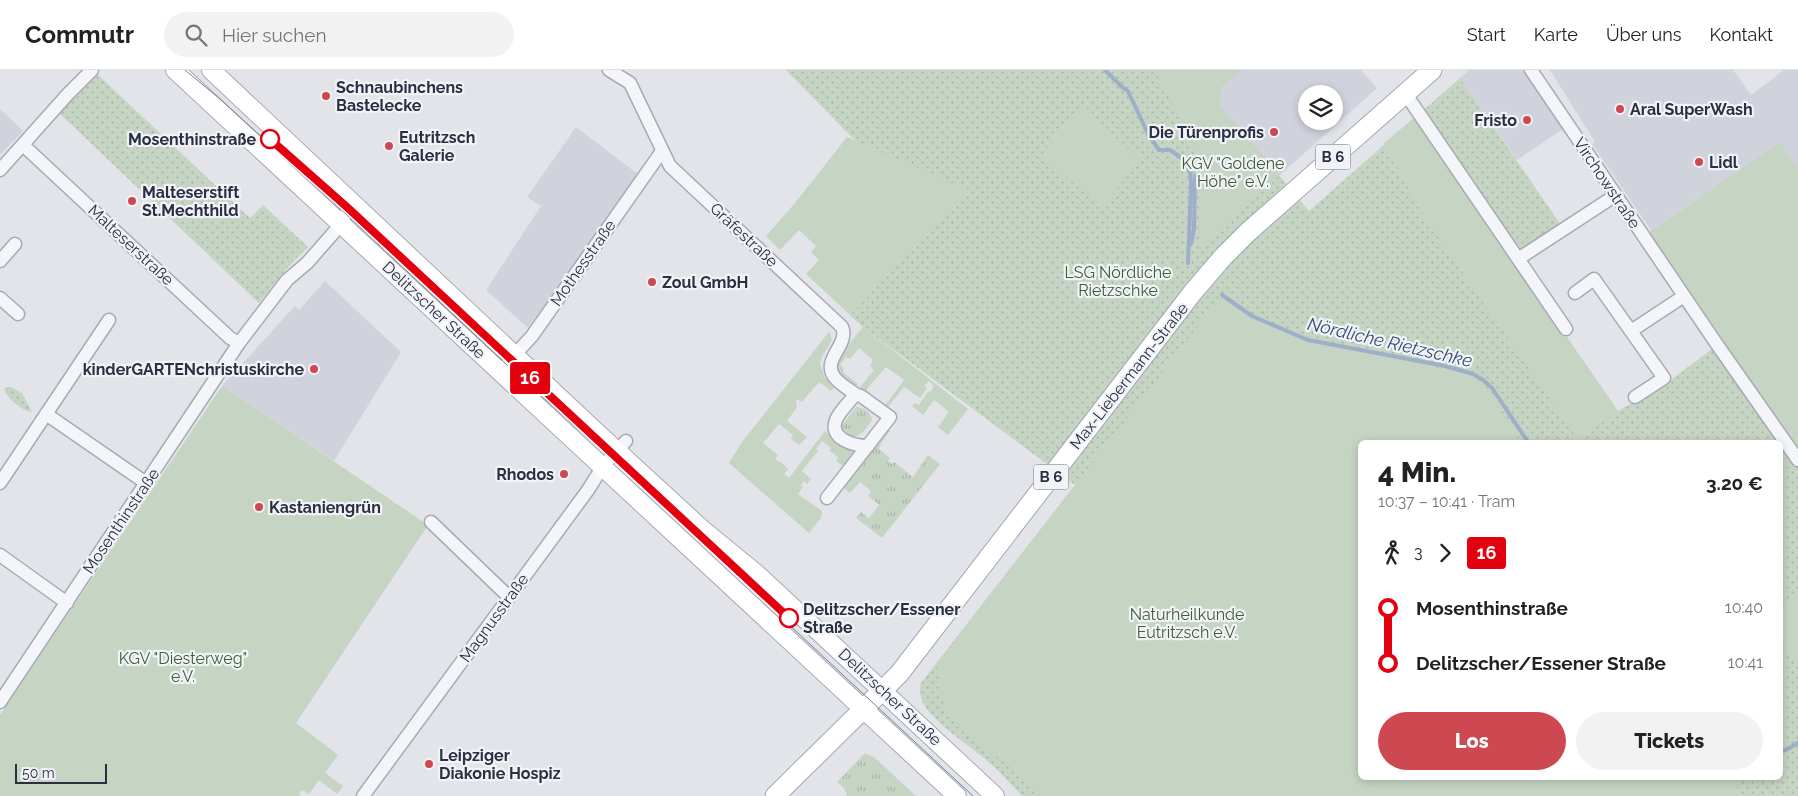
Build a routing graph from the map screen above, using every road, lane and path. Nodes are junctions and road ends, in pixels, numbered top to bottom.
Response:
1 (92, 70) edge
2 (175, 70) edge
3 (211, 70) edge
4 (609, 70) edge
5 (1432, 70) edge
6 (1530, 70) edge
7 (1405, 93) junction
8 (24, 145) junction
9 (662, 151) junction
10 (0, 170) edge
11 (1616, 195) junction
12 (349, 199) junction
13 (341, 223) junction
14 (15, 244) dead end
15 (1518, 259) junction
16 (0, 261) edge
17 (1575, 293) dead end
18 (1684, 296) junction
19 (0, 298) edge
20 (18, 314) dead end
21 (109, 320) dead end
22 (1566, 329) dead end
23 (1631, 332) junction
24 (239, 343) junction
25 (514, 355) junction
26 (500, 371) junction
27 (857, 395) junction
28 (1635, 397) dead end
29 (46, 414) junction
30 (622, 446) junction
31 (868, 446) junction
32 (1798, 460) edge
33 (603, 466) junction
34 (0, 483) edge
35 (146, 483) junction
36 (827, 498) dead end
37 (431, 522) dead end
38 (0, 556) edge
39 (509, 597) junction
40 (67, 603) junction
41 (883, 690) junction
42 (0, 702) edge
43 (863, 709) junction
44 (363, 796) edge
45 (775, 796) edge
46 (957, 796) edge
47 (995, 796) edge

1 - 8 street
2 - 13 main road, Delitzscher Straße
3 - 12 main road, Delitzscher Straße
4 - 9 street, Gräfestraße
5 - 7 main road, Max-Liebermann-Straße / B 6
6 - 11 street, Virchowstraße
7 - 15 street
7 - 41 main road, Max-Liebermann-Straße / B 6
8 - 10 street
8 - 24 street, Malteserstraße
9 - 25 street, Mothesstraße
9 - 27 street, Gräfestraße
11 - 15 street
11 - 18 street, Virchowstraße
12 - 13 street, Mosenthinstraße
12 - 25 main road, Delitzscher Straße
13 - 24 street, Mosenthinstraße
13 - 26 main road, Delitzscher Straße
14 - 16 street
15 - 22 street
17 - 23 street
18 - 23 street
18 - 32 street, Virchowstraße
19 - 20 street
21 - 29 street
23 - 28 street
24 - 35 street, Mosenthinstraße
25 - 26 street, Mothesstraße
25 - 30 main road, Delitzscher Straße
26 - 33 main road, Delitzscher Straße
27 - 31 street, Gräfestraße
27 - 31 street
29 - 34 street
29 - 35 street
30 - 33 street, Magnusstraße
30 - 41 main road, Delitzscher Straße
31 - 36 street, Gräfestraße
33 - 39 street, Magnusstraße
33 - 43 main road, Delitzscher Straße
35 - 40 street, Mosenthinstraße
37 - 39 street
38 - 40 street
39 - 44 street, Magnusstraße
40 - 42 street, Mosenthinstraße
41 - 43 main road, Max-Liebermann-Straße / B 6
41 - 47 main road, Delitzscher Straße
43 - 45 main road, B 6
43 - 46 main road, Delitzscher Straße

